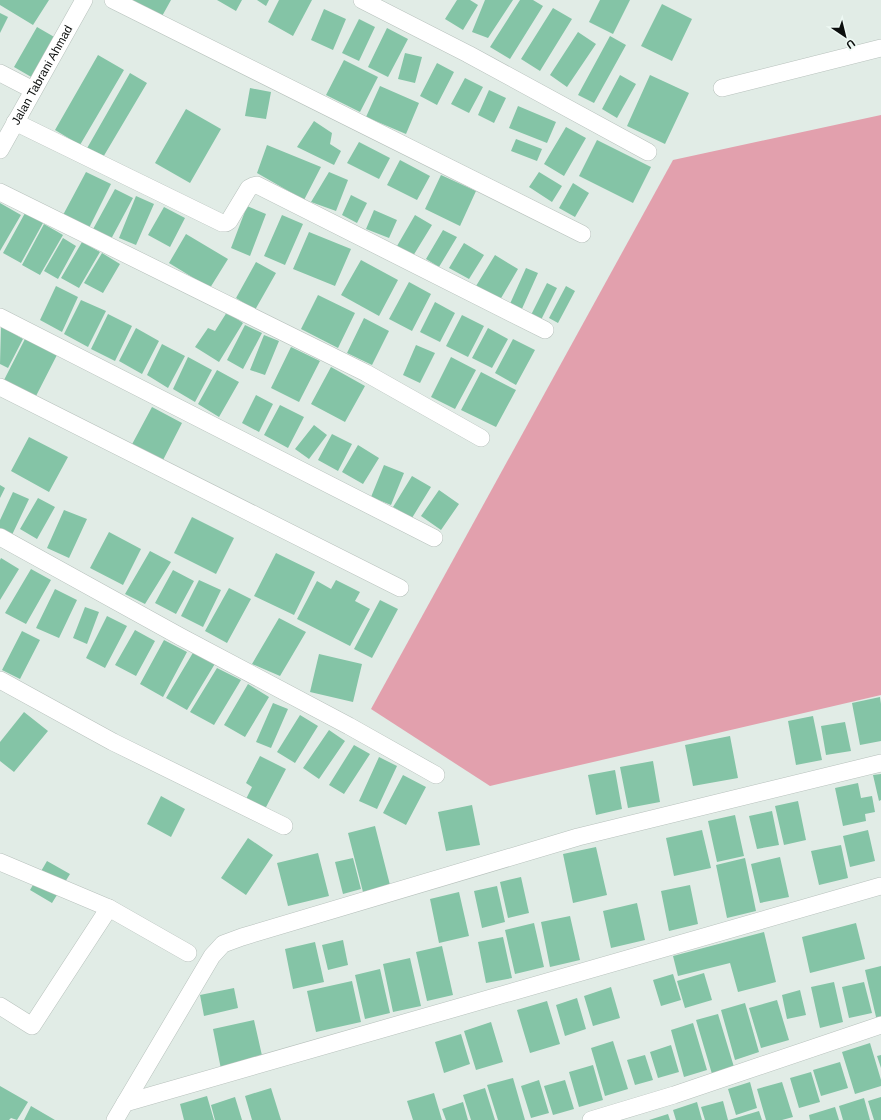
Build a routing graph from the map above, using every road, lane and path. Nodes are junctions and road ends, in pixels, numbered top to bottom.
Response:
1 (84, 0) edge
2 (113, 0) edge
3 (362, 0) edge
4 (881, 48) edge
5 (0, 73) edge
6 (722, 88) dead end
7 (33, 90) junction
8 (15, 122) junction
9 (0, 150) edge
10 (648, 152) dead end
11 (0, 192) edge
12 (582, 234) dead end
13 (0, 317) edge
14 (545, 330) dead end
15 (0, 387) edge
16 (481, 438) dead end
17 (0, 537) edge
18 (434, 538) dead end
19 (400, 588) dead end
20 (0, 680) edge
21 (881, 763) edge
22 (436, 775) dead end
23 (284, 826) dead end
24 (0, 862) edge
25 (881, 886) edge
26 (109, 908) junction
27 (188, 953) dead end
28 (0, 1006) edge
29 (881, 1025) edge
30 (125, 1103) junction
31 (115, 1120) edge
32 (591, 1120) edge

1 - 7 street, Jalan Tabrani Ahmad
2 - 12 street
3 - 10 street
4 - 6 street
5 - 7 street
7 - 8 street, Jalan Tabrani Ahmad
8 - 9 street, Jalan Tabrani Ahmad
8 - 14 street
11 - 16 street
13 - 18 street
15 - 19 street
17 - 22 street
20 - 23 street
21 - 30 street
24 - 26 street
25 - 30 street
26 - 27 street
26 - 28 street
29 - 32 street
30 - 31 street

